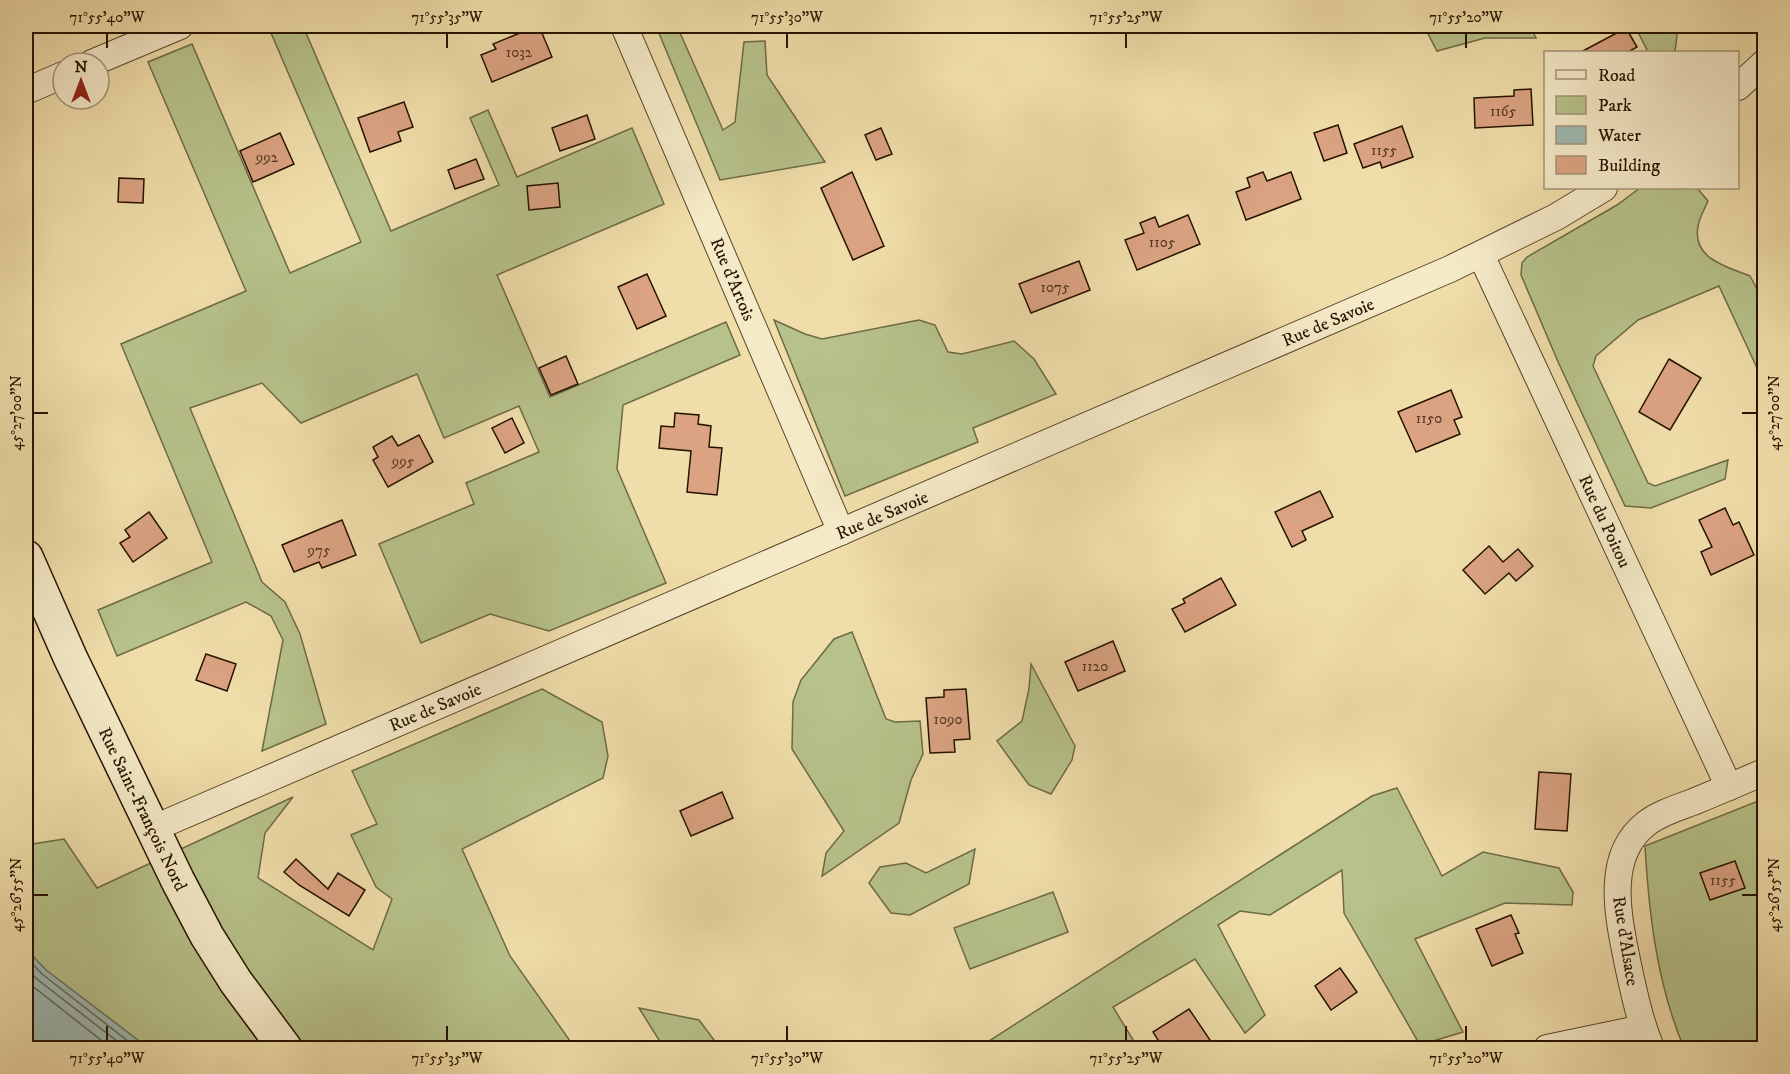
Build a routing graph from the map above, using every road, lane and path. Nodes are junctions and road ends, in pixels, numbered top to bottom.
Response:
1 (180, 26) edge
2 (624, 26) edge
3 (111, 55) edge
4 (1764, 63) edge
5 (51, 81) edge
6 (1739, 85) edge
7 (26, 92) edge
8 (1602, 189) edge
9 (1481, 255) junction
10 (842, 532) junction
11 (26, 556) edge
12 (1764, 772) edge
13 (1729, 787) junction
14 (152, 829) junction
15 (1647, 1038) edge
16 (285, 1048) edge
17 (1547, 1048) edge

1 - 3 street
2 - 10 street, Rue d'Artois
4 - 6 street
5 - 7 street
8 - 9 street, Rue de Savoie
9 - 10 street, Rue de Savoie
9 - 13 street, Rue du Poitou
10 - 14 street, Rue de Savoie
11 - 14 street, Rue Saint-François Nord
12 - 13 street, Rue d'Alsace
13 - 15 street, Rue d'Alsace
14 - 16 street, Rue Saint-François Nord
15 - 17 street

